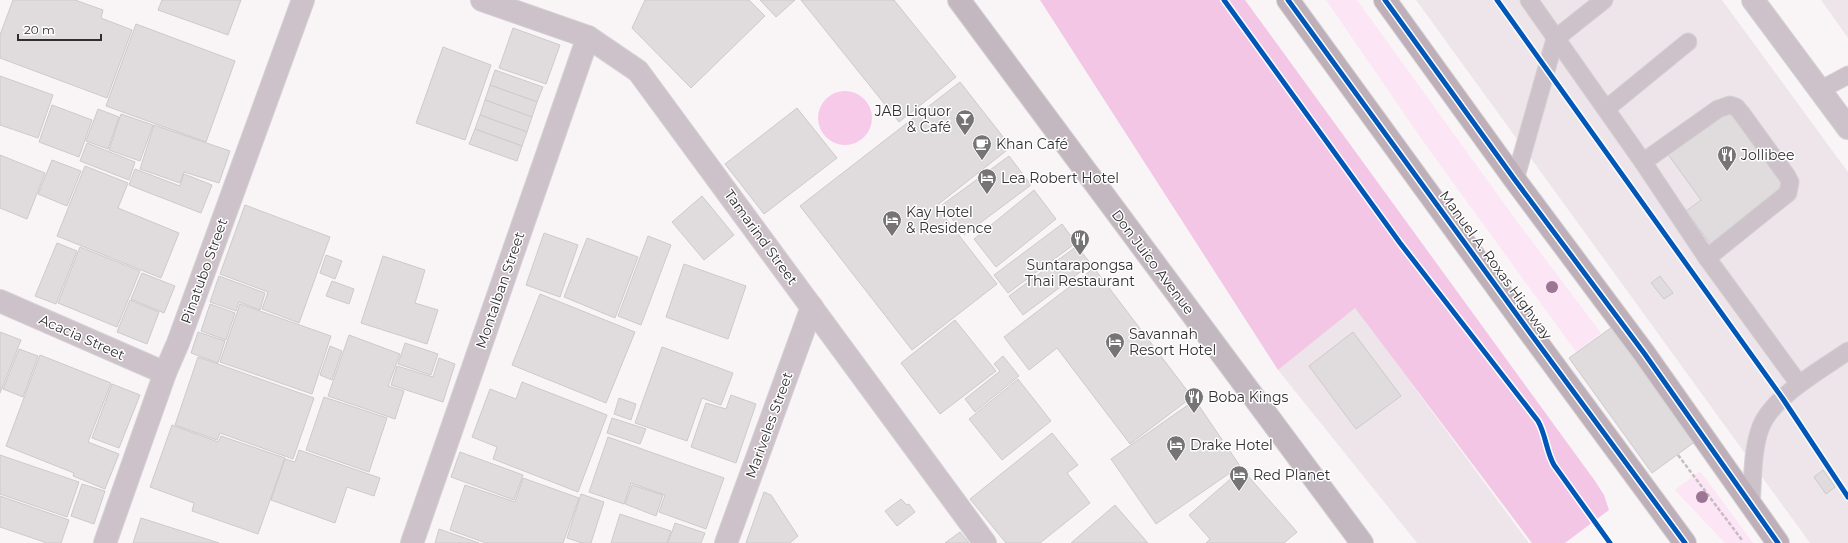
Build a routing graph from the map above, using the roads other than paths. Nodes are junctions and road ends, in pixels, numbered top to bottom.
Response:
1 (303, 0) edge
2 (482, 0) edge
3 (959, 0) edge
4 (1288, 0) edge
5 (1385, 0) edge
6 (1528, 0) edge
7 (1604, 0) edge
8 (1753, 0) edge
9 (588, 37) junction
10 (1555, 39) junction
11 (1688, 42) dead end
12 (1848, 75) edge
13 (1820, 90) junction
14 (1606, 109) junction
15 (1848, 128) edge
16 (1643, 162) junction
17 (1515, 180) junction
18 (1707, 258) junction
19 (0, 301) edge
20 (812, 307) junction
21 (1848, 351) edge
22 (165, 373) junction
23 (1799, 384) junction
24 (1751, 505) junction
25 (105, 543) edge
26 (412, 543) edge
27 (726, 543) edge
28 (985, 543) edge
29 (1362, 543) edge
30 (1685, 543) edge
31 (1778, 543) edge

1 - 22 street, Pinatubo Street
2 - 9 street, Tamarind Street
3 - 29 main road, Don Juico Avenue
4 - 30 main road, Manuel A. Roxas Highway
5 - 17 main road
6 - 10 lane
7 - 10 lane
8 - 13 street
9 - 20 street, Tamarind Street
9 - 26 street, Montalban Street
10 - 14 lane
10 - 17 lane
11 - 14 lane
12 - 13 lane
13 - 15 street
14 - 16 lane
16 - 18 lane
16 - 18 lane
17 - 24 main road
18 - 23 lane
19 - 22 street, Acacia Street
20 - 27 street, Mariveles Street
20 - 28 street, Tamarind Street
21 - 23 lane
22 - 25 street, Pinatubo Street
23 - 24 lane
24 - 31 main road

